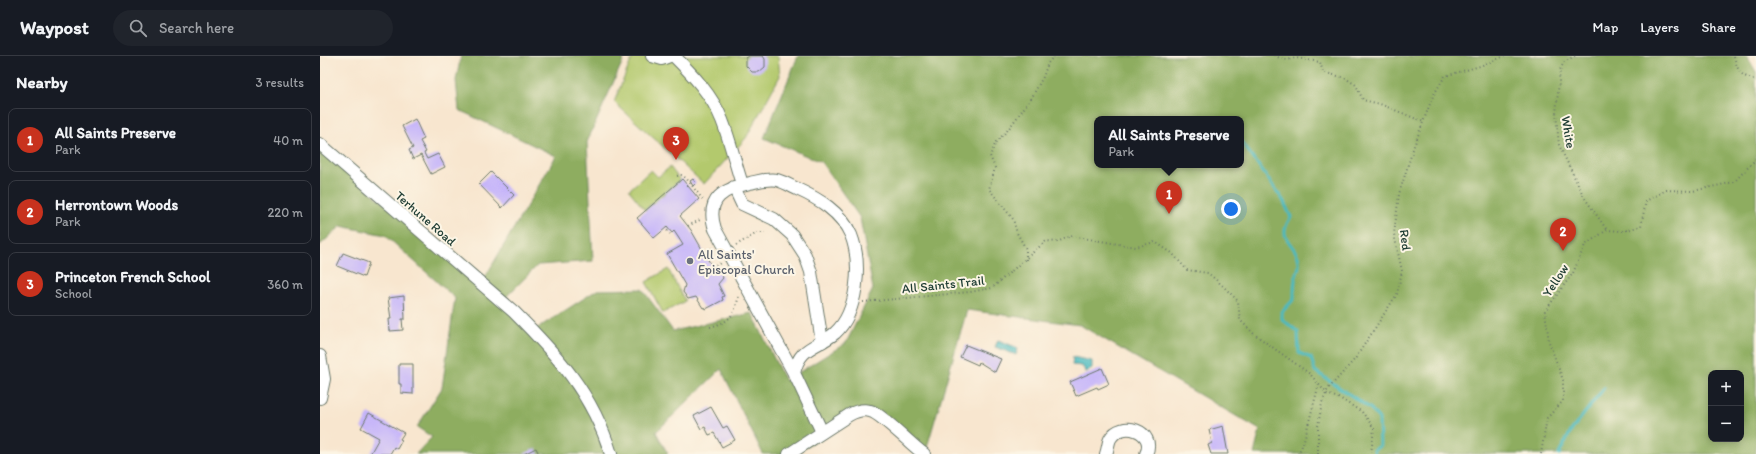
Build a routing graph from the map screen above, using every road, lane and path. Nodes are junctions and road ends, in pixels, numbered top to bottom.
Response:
1 (652, 56) edge
2 (670, 56) edge
3 (674, 56) edge
4 (1054, 56) edge
5 (1274, 56) edge
6 (1505, 56) edge
7 (1575, 56) edge
8 (1734, 56) edge
9 (1756, 80) edge
10 (1424, 122) junction
11 (320, 144) edge
12 (1756, 159) edge
13 (678, 176) dead end
14 (738, 186) junction
15 (706, 204) dead end
16 (705, 219) dead end
17 (688, 226) dead end
18 (667, 227) dead end
19 (1607, 230) junction
20 (765, 233) dead end
21 (670, 234) dead end
22 (717, 246) dead end
23 (732, 247) dead end
24 (704, 253) dead end
25 (725, 260) dead end
26 (1026, 260) junction
27 (712, 268) dead end
28 (741, 292) dead end
29 (852, 303) junction
30 (710, 328) dead end
31 (822, 342) junction
32 (320, 356) edge
33 (794, 374) junction
34 (1319, 384) junction
35 (1327, 394) junction
36 (320, 398) edge
37 (822, 432) junction
38 (611, 454) edge
39 (789, 454) edge
40 (924, 454) edge
41 (1106, 454) edge
42 (1146, 454) edge
43 (1298, 454) edge
44 (1318, 454) edge
45 (1371, 454) edge
46 (1541, 454) edge

1 - 2 street
3 - 14 street
4 - 26 path
5 - 10 path
6 - 10 path, Red
7 - 19 path, White
8 - 9 path
10 - 35 path, Red
11 - 38 street, Terhune Road
12 - 19 path
13 - 15 path
14 - 29 street
14 - 31 street
14 - 33 street
16 - 17 path
18 - 21 path
19 - 46 path, Yellow
20 - 23 path
22 - 24 path
25 - 27 path
26 - 29 path, All Saints Trail
26 - 34 path, All Saints Trail
28 - 30 path
29 - 31 street
31 - 33 street
32 - 36 street
33 - 37 street
34 - 35 path, All Saints Trail
34 - 43 path
35 - 44 path, Red
35 - 45 path
37 - 39 street
37 - 40 street
41 - 42 street

